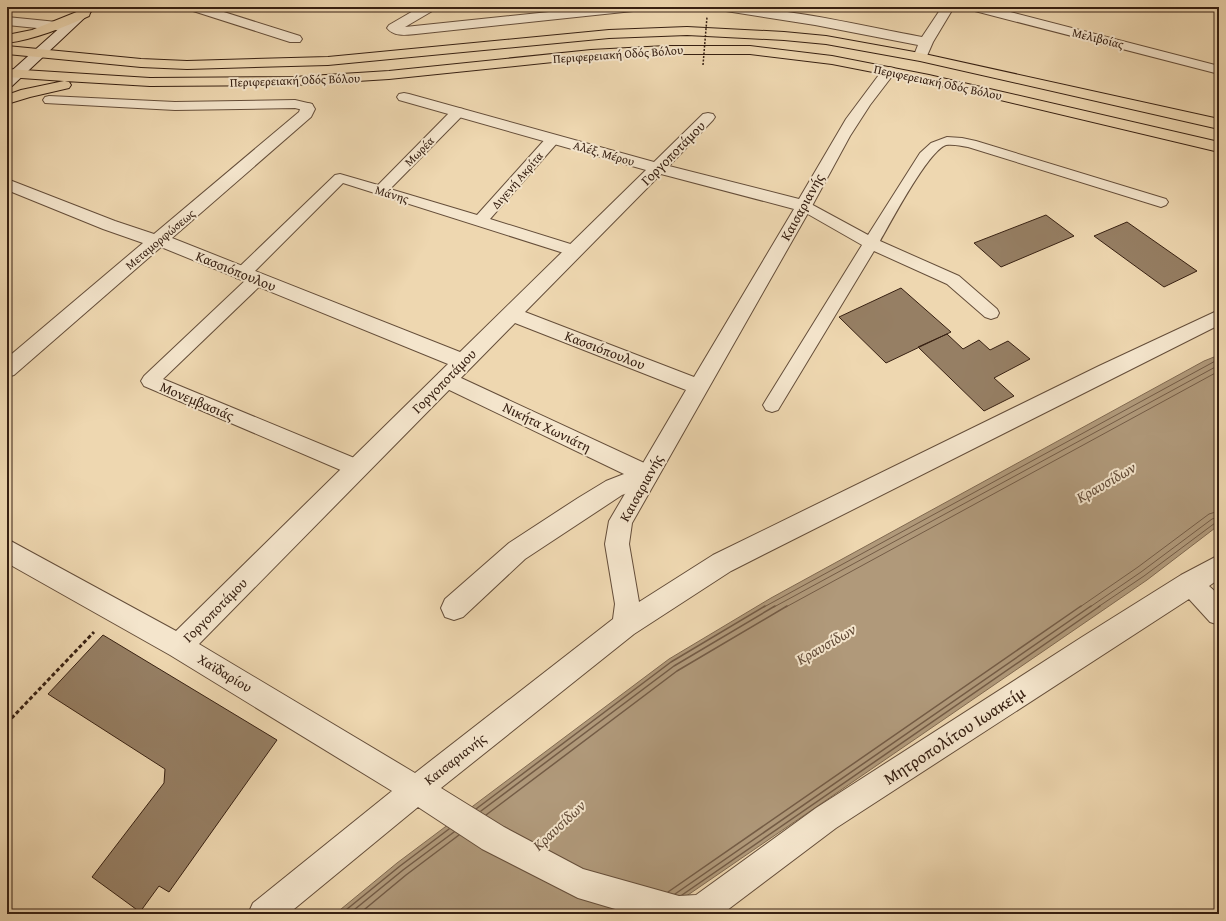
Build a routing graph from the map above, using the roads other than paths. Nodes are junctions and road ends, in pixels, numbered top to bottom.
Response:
1 (195, 7) edge
2 (429, 7) edge
3 (633, 7) edge
4 (726, 7) edge
5 (948, 7) edge
6 (976, 7) edge
7 (87, 10) edge
8 (7, 21) edge
9 (56, 26) junction
10 (7, 39) edge
11 (295, 39) dead end
12 (926, 42) junction
13 (7, 50) edge
14 (39, 54) junction
15 (920, 57) junction
16 (1219, 70) edge
17 (889, 71) junction
18 (10, 77) edge
19 (106, 80) junction
20 (404, 97) dead end
21 (7, 100) edge
22 (49, 100) dead end
23 (307, 107) joint
24 (458, 112) junction
25 (708, 117) dead end
26 (1219, 124) edge
27 (553, 139) junction
28 (1219, 147) edge
29 (658, 168) junction
30 (7, 184) edge
31 (381, 190) junction
32 (1161, 202) dead end
33 (804, 206) junction
34 (480, 222) junction
35 (157, 242) junction
36 (870, 243) junction
37 (575, 251) junction
38 (249, 277) junction
39 (991, 313) dead end
40 (512, 314) junction
41 (1219, 317) edge
42 (463, 362) junction
43 (7, 369) edge
44 (446, 379) junction
45 (699, 387) junction
46 (772, 405) dead end
47 (357, 468) junction
48 (647, 475) junction
49 (9, 555) edge
50 (1219, 566) edge
51 (1190, 583) junction
52 (454, 608) dead end
53 (1219, 613) edge
54 (625, 625) junction
55 (179, 646) junction
56 (427, 796) junction
57 (692, 912) edge
58 (264, 914) edge

1 - 11 street
2 - 3 street
4 - 12 street
5 - 12 street
6 - 16 street, Μελιβοίας
7 - 9 main road
7 - 14 street
8 - 9 street
9 - 10 main road
12 - 15 street
13 - 14 main road, Περιφερειακή Οδός Βόλου
14 - 15 main road, Περιφερειακή Οδός Βόλου
14 - 18 street
15 - 26 main road, Περιφερειακή Οδός Βόλου
17 - 19 main road, Περιφερειακή Οδός Βόλου
17 - 28 main road, Περιφερειακή Οδός Βόλου
17 - 33 street, Καισαριανής
18 - 19 main road, Περιφερειακή Οδός Βόλου
19 - 21 main road
20 - 24 street, Αλέξ. Μέρου
22 - 23 lane
23 - 35 street, Μεταμορφώσεως
24 - 27 street, Αλέξ. Μέρου
24 - 31 lane, Μωρέα
25 - 29 street, Γοργοποτάμου
27 - 29 street, Αλέξ. Μέρου
27 - 34 lane, Διγενή Ακρίτα
29 - 33 street, Αλέξ. Μέρου
29 - 37 street, Γοργοποτάμου
30 - 35 street, Κασσιόπουλου
31 - 34 lane, Μάνης
31 - 38 lane, Μάνης
32 - 36 lane
33 - 36 lane
33 - 45 street, Καισαριανής
34 - 37 lane, Μάνης
35 - 38 street, Κασσιόπουλου
35 - 43 street, Μεταμορφώσεως
36 - 39 lane
36 - 46 lane
37 - 40 street, Γοργοποτάμου
38 - 42 street, Κασσιόπουλου
38 - 47 lane, Μονεμβασιάς
40 - 42 street, Γοργοποτάμου
40 - 45 street, Κασσιόπουλου
41 - 54 street
42 - 44 street, Γοργοποτάμου
44 - 47 street, Γοργοποτάμου
44 - 48 street, Νικήτα Χωνιάτη
45 - 48 street, Καισαριανής
47 - 55 street, Γοργοποτάμου
48 - 52 street
48 - 54 street, Καισαριανής
49 - 55 street, Χαϊδαρίου
50 - 51 street, Μητροπολίτου Ιωακείμ
51 - 53 street
51 - 57 street, Μητροπολίτου Ιωακείμ
54 - 56 street, Καισαριανής
55 - 56 street, Χαϊδαρίου
56 - 57 street, Χαϊδαρίου
56 - 58 street, Καισαριανής

